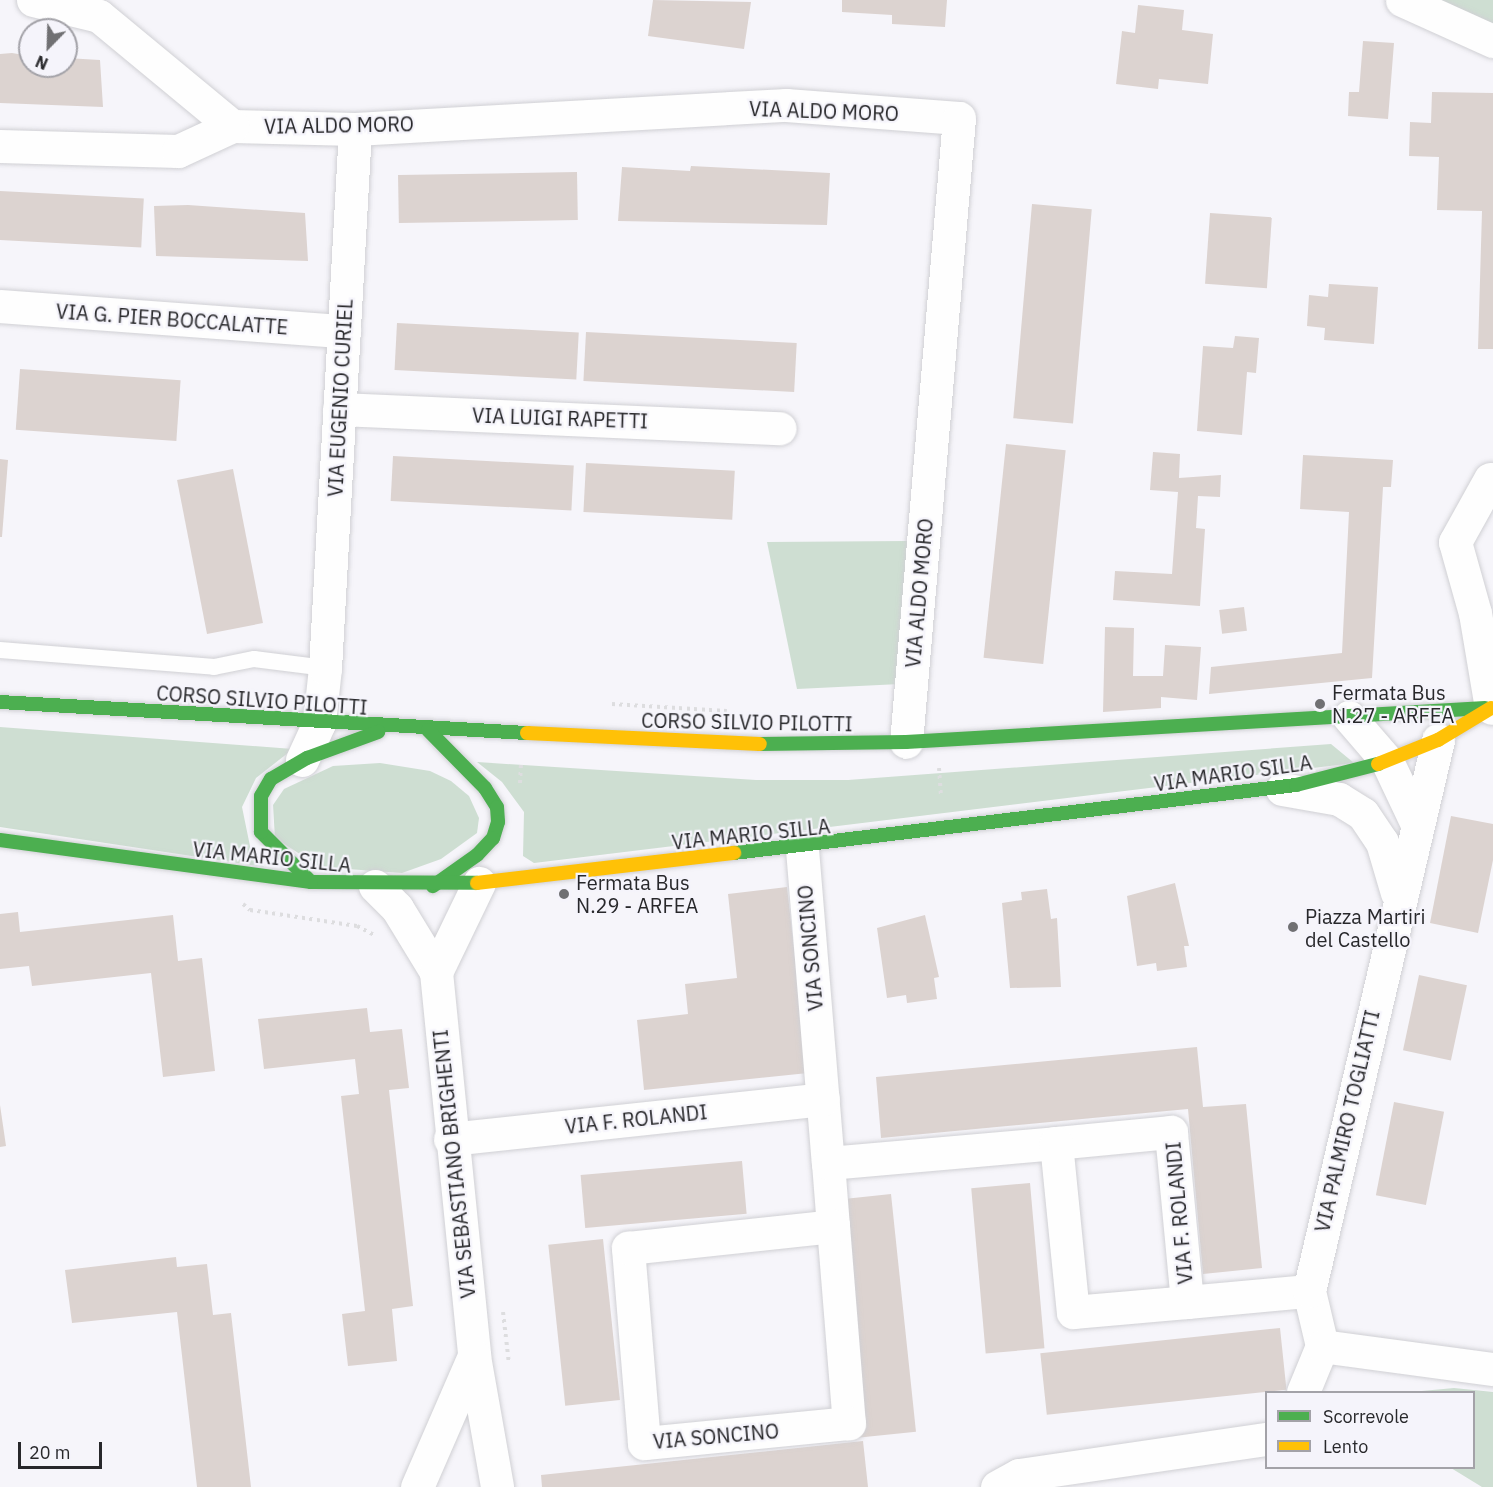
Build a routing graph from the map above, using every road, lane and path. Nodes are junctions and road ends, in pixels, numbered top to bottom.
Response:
1 (33, 0) edge
2 (1402, 0) edge
3 (1493, 41) edge
4 (232, 126) junction
5 (355, 129) junction
6 (0, 146) edge
7 (0, 306) edge
8 (344, 331) junction
9 (339, 409) junction
10 (780, 428) dead end
11 (1490, 478) dead end
12 (0, 650) edge
13 (325, 668) junction
14 (0, 702) edge
15 (1492, 707) edge
16 (1349, 717) junction
17 (319, 723) junction
18 (388, 728) junction
19 (429, 730) junction
20 (1438, 740) junction
21 (921, 741) junction
22 (302, 760) junction
23 (1387, 760) junction
24 (1276, 788) junction
25 (1416, 822) junction
26 (944, 830) junction
27 (0, 840) edge
28 (802, 849) junction
29 (311, 882) junction
30 (479, 883) junction
31 (375, 886) junction
32 (431, 887) junction
33 (1397, 895) junction
34 (238, 898) dead end
35 (379, 939) dead end
36 (436, 972) junction
37 (823, 1099) junction
38 (450, 1139) junction
39 (1056, 1143) junction
40 (828, 1163) junction
41 (833, 1226) junction
42 (1309, 1291) junction
43 (502, 1300) dead end
44 (1187, 1302) junction
45 (1322, 1346) junction
46 (474, 1356) junction
47 (1493, 1369) edge
48 (510, 1370) dead end
49 (1303, 1391) edge
50 (1265, 1439) edge
51 (417, 1487) edge
52 (497, 1487) edge
53 (997, 1487) edge

1 - 4 street
2 - 3 street
4 - 5 street, VIA ALDO MORO
4 - 6 street
5 - 8 street, VIA EUGENIO CURIEL
5 - 21 street, VIA ALDO MORO
7 - 8 street, VIA G. PIER BOCCALATTE
8 - 9 street, VIA EUGENIO CURIEL
9 - 10 street, VIA LUIGI RAPETTI
9 - 13 street, VIA EUGENIO CURIEL
11 - 15 street
12 - 13 lane
13 - 17 street, VIA EUGENIO CURIEL
14 - 17 street, CORSO SILVIO PILOTTI
15 - 16 street, CORSO SILVIO PILOTTI
15 - 20 street, VIA MARIO SILLA
16 - 21 street, CORSO SILVIO PILOTTI
16 - 23 street
17 - 18 street, CORSO SILVIO PILOTTI
17 - 22 street, VIA EUGENIO CURIEL
18 - 19 street, CORSO SILVIO PILOTTI
18 - 22 street
19 - 21 street, CORSO SILVIO PILOTTI
19 - 32 street
20 - 23 street, VIA MARIO SILLA
20 - 25 street, VIA PALMIRO TOGLIATTI
21 - 26 path
22 - 29 street
23 - 24 street, VIA MARIO SILLA
23 - 25 street
24 - 26 street, VIA MARIO SILLA
24 - 33 street, VIA PALMIRO TOGLIATTI
25 - 33 street, VIA PALMIRO TOGLIATTI
26 - 28 street, VIA MARIO SILLA
27 - 29 street, VIA MARIO SILLA
28 - 30 street, VIA MARIO SILLA
28 - 37 street, VIA SONCINO
29 - 31 street, VIA MARIO SILLA
30 - 32 street, VIA MARIO SILLA
30 - 36 street
31 - 32 street, VIA MARIO SILLA
31 - 36 street
33 - 42 street, VIA PALMIRO TOGLIATTI
34 - 35 path
36 - 38 street, VIA SEBASTIANO BRIGHENTI
37 - 38 street, VIA F. ROLANDI
37 - 40 street, VIA SONCINO
38 - 46 street, VIA SEBASTIANO BRIGHENTI
39 - 40 street, VIA F. ROLANDI
39 - 44 street, VIA F. ROLANDI
39 - 44 street, VIA F. ROLANDI
40 - 41 street, VIA SONCINO
41 - 41 street, VIA SONCINO
42 - 44 street, VIA F. ROLANDI
42 - 45 street, VIA PALMIRO TOGLIATTI
43 - 48 path
45 - 47 street
45 - 49 street
46 - 51 street, VIA SEBASTIANO BRIGHENTI
46 - 52 street, VIA SEBASTIANO BRIGHENTI
50 - 53 street

